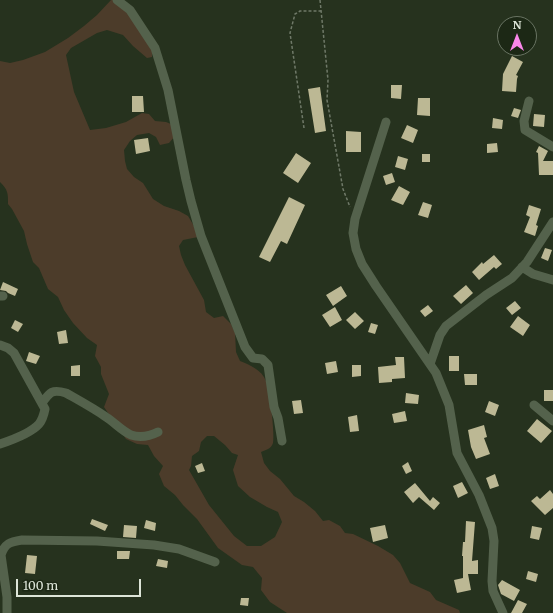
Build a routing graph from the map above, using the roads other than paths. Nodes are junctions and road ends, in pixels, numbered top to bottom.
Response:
1 (117, 0) edge
2 (530, 101) dead end
3 (386, 122) dead end
4 (553, 147) edge
5 (553, 222) edge
6 (522, 267) junction
7 (553, 280) edge
8 (0, 345) edge
9 (430, 364) junction
10 (42, 403) junction
11 (534, 404) dead end
12 (553, 422) edge
13 (158, 432) dead end
14 (282, 441) dead end
15 (0, 444) edge
16 (215, 562) dead end
17 (7, 613) edge
18 (503, 613) edge

1 - 14 street
2 - 4 street
3 - 9 street
5 - 6 street
6 - 7 street
6 - 9 street
8 - 10 street
9 - 18 street
10 - 13 street
10 - 15 street
11 - 12 street
16 - 17 street

